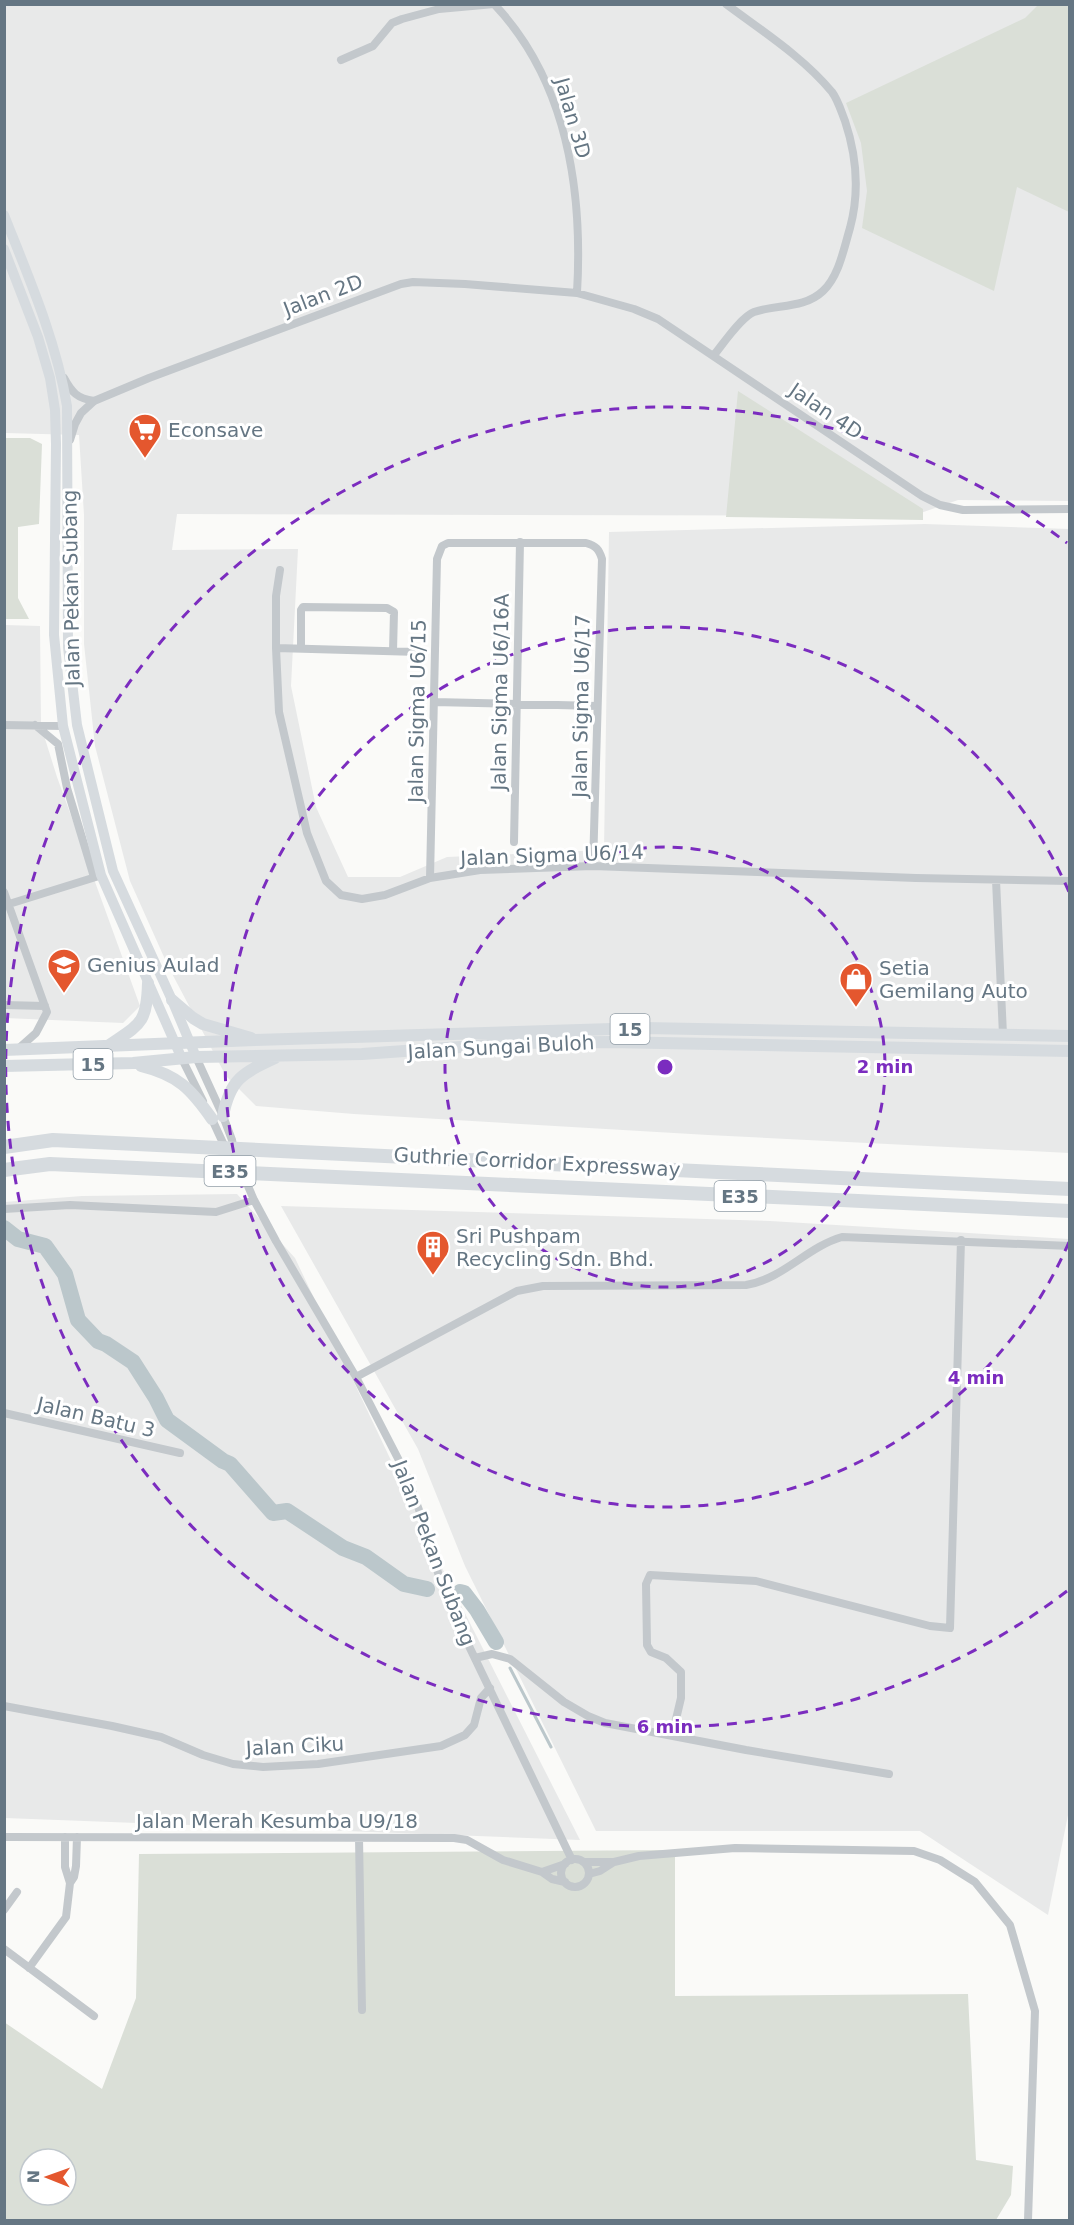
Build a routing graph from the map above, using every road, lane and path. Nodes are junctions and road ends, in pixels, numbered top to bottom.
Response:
1 (494, 4) edge
2 (726, 4) edge
3 (341, 60) dead end
4 (4, 215) edge
5 (4, 249) edge
6 (576, 293) junction
7 (714, 355) junction
8 (62, 373) junction
9 (94, 401) junction
10 (68, 445) junction
11 (1070, 509) edge
12 (520, 542) junction
13 (280, 570) dead end
14 (276, 648) junction
15 (301, 648) junction
16 (393, 651) junction
17 (418, 652) dead end
18 (434, 702) junction
19 (517, 705) junction
20 (597, 706) junction
21 (4, 725) edge
22 (35, 725) junction
23 (63, 726) junction
24 (514, 842) dead end
25 (593, 866) junction
26 (98, 876) junction
27 (430, 878) junction
28 (996, 880) junction
29 (1070, 881) edge
30 (4, 892) edge
31 (9, 904) junction
32 (8, 914) edge
33 (148, 982) junction
34 (172, 1000) junction
35 (4, 1005) edge
36 (45, 1006) junction
37 (1002, 1035) junction
38 (1070, 1036) edge
39 (255, 1040) junction
40 (190, 1043) junction
41 (176, 1044) junction
42 (107, 1046) junction
43 (18, 1049) junction
44 (4, 1050) edge
45 (1070, 1051) edge
46 (279, 1056) junction
47 (196, 1057) junction
48 (182, 1059) junction
49 (133, 1064) junction
50 (4, 1066) edge
51 (218, 1117) junction
52 (4, 1147) edge
53 (4, 1170) edge
54 (1070, 1189) edge
55 (254, 1200) junction
56 (4, 1209) edge
57 (1070, 1211) edge
58 (961, 1240) junction
59 (1070, 1246) edge
60 (356, 1377) junction
61 (4, 1413) edge
62 (180, 1453) dead end
63 (475, 1658) junction
64 (490, 1688) junction
65 (4, 1706) edge
66 (672, 1736) junction
67 (889, 1774) dead end
68 (4, 1837) edge
69 (65, 1837) junction
70 (77, 1837) junction
71 (359, 1838) junction
72 (568, 1862) junction
73 (584, 1862) junction
74 (614, 1862) junction
75 (542, 1872) junction
76 (589, 1874) junction
77 (70, 1882) junction
78 (565, 1882) junction
79 (17, 1892) dead end
80 (4, 1910) edge
81 (4, 1949) edge
82 (29, 1968) junction
83 (362, 2010) dead end
84 (94, 2016) dead end
85 (1028, 2220) edge

1 - 3 street
1 - 6 street, Jalan 3D
2 - 7 street
4 - 8 main road, Jalan Pekan Subang
5 - 23 main road, Jalan Pekan Subang
6 - 7 street, Jalan 4D
6 - 9 street, Jalan 2D
7 - 11 street, Jalan 4D
8 - 9 street
8 - 10 main road, Jalan Pekan Subang
9 - 10 street, Jalan 2D
10 - 34 main road, Jalan Pekan Subang
12 - 18 street, Jalan Sigma U6/15
12 - 19 street, Jalan Sigma U6/16A
12 - 20 street, Jalan Sigma U6/17
13 - 14 street, Jalan Sigma U6/14
14 - 15 street
14 - 27 street, Jalan Sigma U6/14
15 - 16 street
15 - 16 street
16 - 17 street
18 - 19 street
18 - 27 street, Jalan Sigma U6/15
19 - 20 street
19 - 24 street, Jalan Sigma U6/16A
20 - 25 street, Jalan Sigma U6/17
21 - 22 street
22 - 23 street
22 - 26 street
23 - 26 main road, Jalan Pekan Subang
25 - 27 street, Jalan Sigma U6/14
25 - 28 street, Jalan Sigma U6/14
26 - 31 street
26 - 33 main road, Jalan Pekan Subang
28 - 29 street, Jalan Sigma U6/14
28 - 37 street
30 - 31 street
31 - 32 street
32 - 36 street
33 - 41 main road, Jalan Pekan Subang
33 - 42 highway
34 - 39 highway
34 - 40 main road, Jalan Pekan Subang
35 - 36 street
36 - 43 street
37 - 38 highway, Jalan Sungai Buloh / 15
37 - 39 highway, Jalan Sungai Buloh / 15
39 - 40 highway, Jalan Sungai Buloh / 15
40 - 41 highway, Jalan Sungai Buloh / 15
40 - 47 main road, Jalan Pekan Subang
41 - 42 highway, Jalan Sungai Buloh / 15
41 - 48 main road, Jalan Pekan Subang
42 - 43 highway, Jalan Sungai Buloh / 15
43 - 44 highway, Jalan Sungai Buloh / 15
45 - 46 highway, Jalan Sungai Buloh / 15
46 - 47 highway, Jalan Sungai Buloh / 15
46 - 51 highway
47 - 48 highway, Jalan Sungai Buloh / 15
47 - 51 street
48 - 49 highway, Jalan Sungai Buloh / 15
48 - 51 street
49 - 50 highway, Jalan Sungai Buloh / 15
49 - 51 highway
51 - 55 street, Jalan Pekan Subang
52 - 54 highway, Guthrie Corridor Expressway / E35
53 - 57 highway, Guthrie Corridor Expressway / E35
55 - 56 street
55 - 60 street, Jalan Pekan Subang
58 - 59 street
58 - 60 street
58 - 66 street
60 - 63 street, Jalan Pekan Subang
61 - 62 street, Jalan Batu 3
63 - 64 street, Jalan Pekan Subang
63 - 66 street
64 - 65 street, Jalan Ciku
64 - 72 street, Jalan Pekan Subang
66 - 67 street
68 - 69 street, Jalan Merah Kesumba U9/18
69 - 70 street, Jalan Merah Kesumba U9/18
69 - 77 street
70 - 71 street, Jalan Merah Kesumba U9/18
70 - 77 street
71 - 75 street, Jalan Merah Kesumba U9/18
71 - 83 street
72 - 73 street
72 - 75 street
72 - 78 street
73 - 74 street
73 - 76 street
74 - 76 street
74 - 85 street
75 - 78 street, Jalan Merah Kesumba U9/18
76 - 78 street
77 - 82 street
79 - 80 street
81 - 82 street
82 - 84 street

